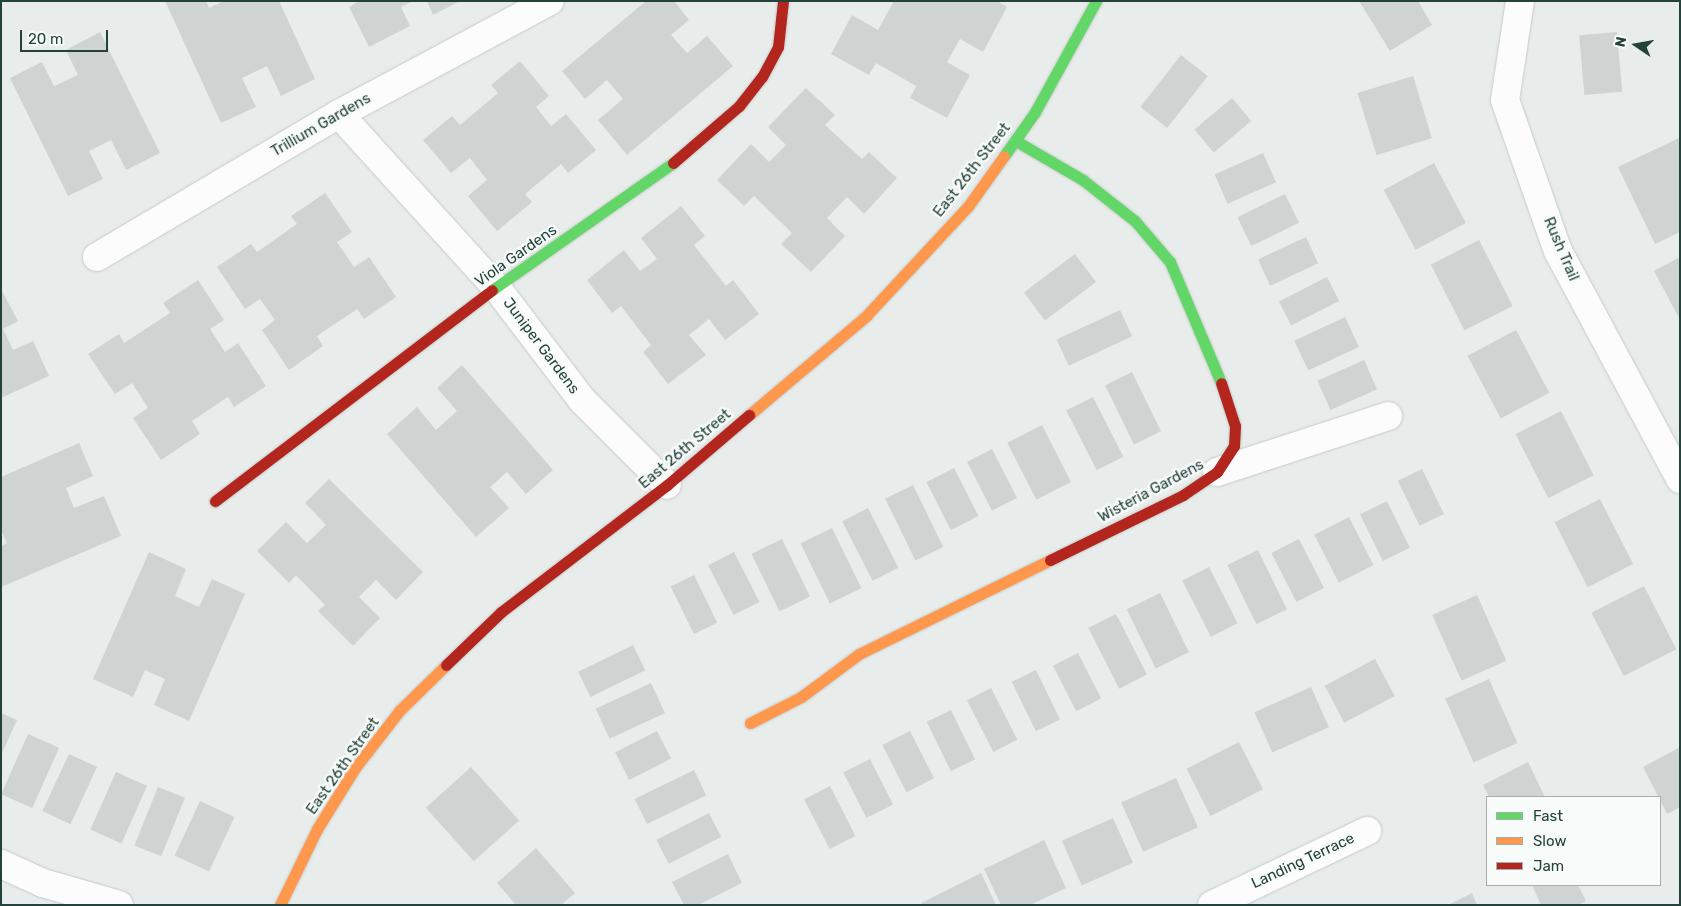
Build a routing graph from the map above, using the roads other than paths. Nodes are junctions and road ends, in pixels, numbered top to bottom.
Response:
1 (550, 1) edge
2 (783, 1) edge
3 (1096, 1) edge
4 (1520, 1) edge
5 (338, 114) junction
6 (1016, 141) junction
7 (97, 257) dead end
8 (496, 288) junction
9 (1388, 416) dead end
10 (1217, 472) junction
11 (1680, 479) edge
12 (667, 485) junction
13 (215, 500) dead end
14 (750, 723) dead end
15 (1367, 831) dead end
16 (1, 864) edge
17 (119, 905) edge
18 (280, 905) edge
19 (1212, 905) edge

1 - 5 street, Trillium Gardens
2 - 8 street, Viola Gardens
3 - 6 street, East 26th Street
4 - 11 street, Rush Trail
5 - 7 street, Trillium Gardens
5 - 8 street, Juniper Gardens
6 - 10 street, Wisteria Gardens
6 - 12 street, East 26th Street
8 - 12 street, Juniper Gardens
8 - 13 street, Viola Gardens
9 - 10 street
10 - 14 street, Wisteria Gardens
12 - 18 street, East 26th Street
15 - 19 street, Landing Terrace
16 - 17 street

